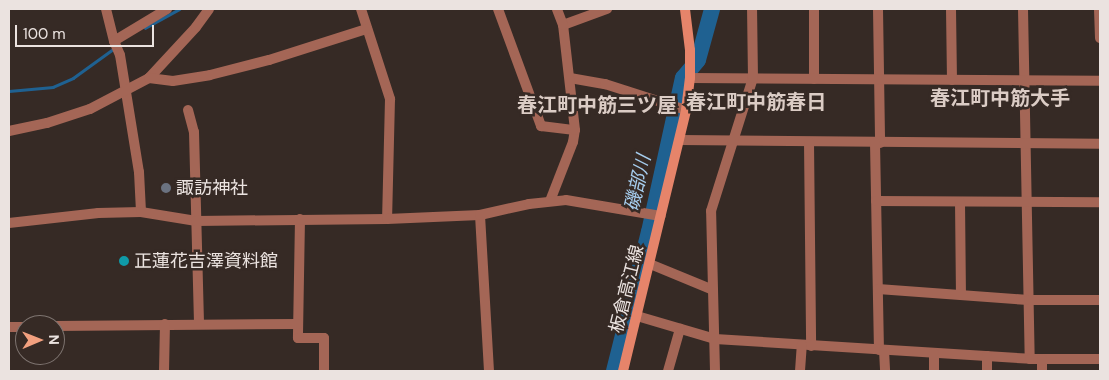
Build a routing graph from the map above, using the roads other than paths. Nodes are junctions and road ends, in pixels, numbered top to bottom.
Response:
1 (106, 9) edge
2 (167, 9) edge
3 (209, 9) edge
4 (361, 9) edge
5 (498, 9) edge
6 (557, 9) edge
7 (607, 9) edge
8 (685, 9) edge
9 (752, 9) edge
10 (814, 9) edge
11 (878, 9) edge
12 (951, 9) edge
13 (1023, 9) edge
14 (1099, 9) edge
15 (563, 25) junction
16 (367, 29) junction
17 (1100, 38) edge
18 (114, 41) junction
19 (149, 78) junction
20 (570, 78) junction
21 (690, 78) junction
22 (753, 78) junction
23 (814, 79) junction
24 (880, 79) junction
25 (952, 80) junction
26 (1026, 81) junction
27 (1100, 81) edge
28 (126, 89) junction
29 (188, 110) dead end
30 (686, 110) junction
31 (575, 130) junction
32 (9, 131) edge
33 (680, 140) junction
34 (733, 140) junction
35 (809, 142) junction
36 (878, 143) junction
37 (1026, 143) junction
38 (1100, 144) edge
39 (550, 201) junction
40 (876, 201) junction
41 (960, 202) junction
42 (1027, 202) junction
43 (1100, 202) edge
44 (141, 212) junction
45 (480, 214) junction
46 (661, 216) junction
47 (300, 219) junction
48 (387, 219) junction
49 (196, 221) junction
50 (9, 223) edge
51 (650, 264) junction
52 (878, 289) junction
53 (713, 290) junction
54 (961, 295) junction
55 (1029, 300) junction
56 (1100, 300) edge
57 (637, 316) junction
58 (165, 324) junction
59 (199, 324) junction
60 (298, 324) junction
61 (65, 326) edge
62 (680, 329) junction
63 (715, 340) junction
64 (806, 345) junction
65 (882, 350) junction
66 (934, 353) junction
67 (987, 356) junction
68 (1030, 359) junction
69 (1042, 359) junction
70 (1100, 360) edge
71 (164, 371) edge
72 (324, 371) edge
73 (489, 371) edge
74 (624, 371) edge
75 (668, 371) edge
76 (715, 371) edge
77 (800, 371) edge
78 (885, 371) edge
79 (934, 371) edge
80 (987, 371) edge
81 (1042, 371) edge

1 - 18 street
2 - 18 street
3 - 19 street
4 - 16 street
5 - 31 street
6 - 15 street
7 - 15 street
8 - 21 main road, 板倉高江線
9 - 22 street
10 - 23 street
11 - 24 street
12 - 25 street
13 - 26 street
14 - 17 street
15 - 20 street
16 - 19 street
16 - 48 street
18 - 28 street
19 - 28 street
20 - 30 street
20 - 31 street
21 - 22 street
21 - 30 main road, 板倉高江線
22 - 23 street
22 - 34 street
23 - 24 street
24 - 25 street
24 - 36 street
25 - 26 street
26 - 27 street
26 - 37 street
28 - 32 street
28 - 44 street
29 - 49 street
30 - 33 main road, 板倉高江線
31 - 39 street
33 - 34 street
33 - 46 main road, 板倉高江線
34 - 35 street
34 - 53 street
35 - 36 street
35 - 64 street
36 - 37 street
36 - 40 street
37 - 38 street
37 - 42 street
39 - 45 street
39 - 46 street
40 - 41 street
40 - 52 street
41 - 42 street
41 - 54 street
42 - 43 street
42 - 55 street
44 - 49 street
44 - 50 street
45 - 48 street
45 - 73 street
46 - 51 main road, 板倉高江線
47 - 48 street
47 - 49 street
47 - 60 street
49 - 59 street
51 - 53 street
51 - 57 main road, 板倉高江線
52 - 54 street
52 - 65 street
53 - 63 street
54 - 55 street
55 - 56 street
55 - 68 street
57 - 62 street
57 - 74 main road, 板倉高江線
58 - 59 street
58 - 61 street
58 - 71 street
59 - 60 street
60 - 72 street
62 - 63 street
62 - 75 street
63 - 64 street
63 - 76 street
64 - 65 street
64 - 77 street
65 - 66 street
65 - 78 street
66 - 67 street
66 - 79 street
67 - 68 street
67 - 80 street
68 - 69 street
69 - 70 street
69 - 81 street

